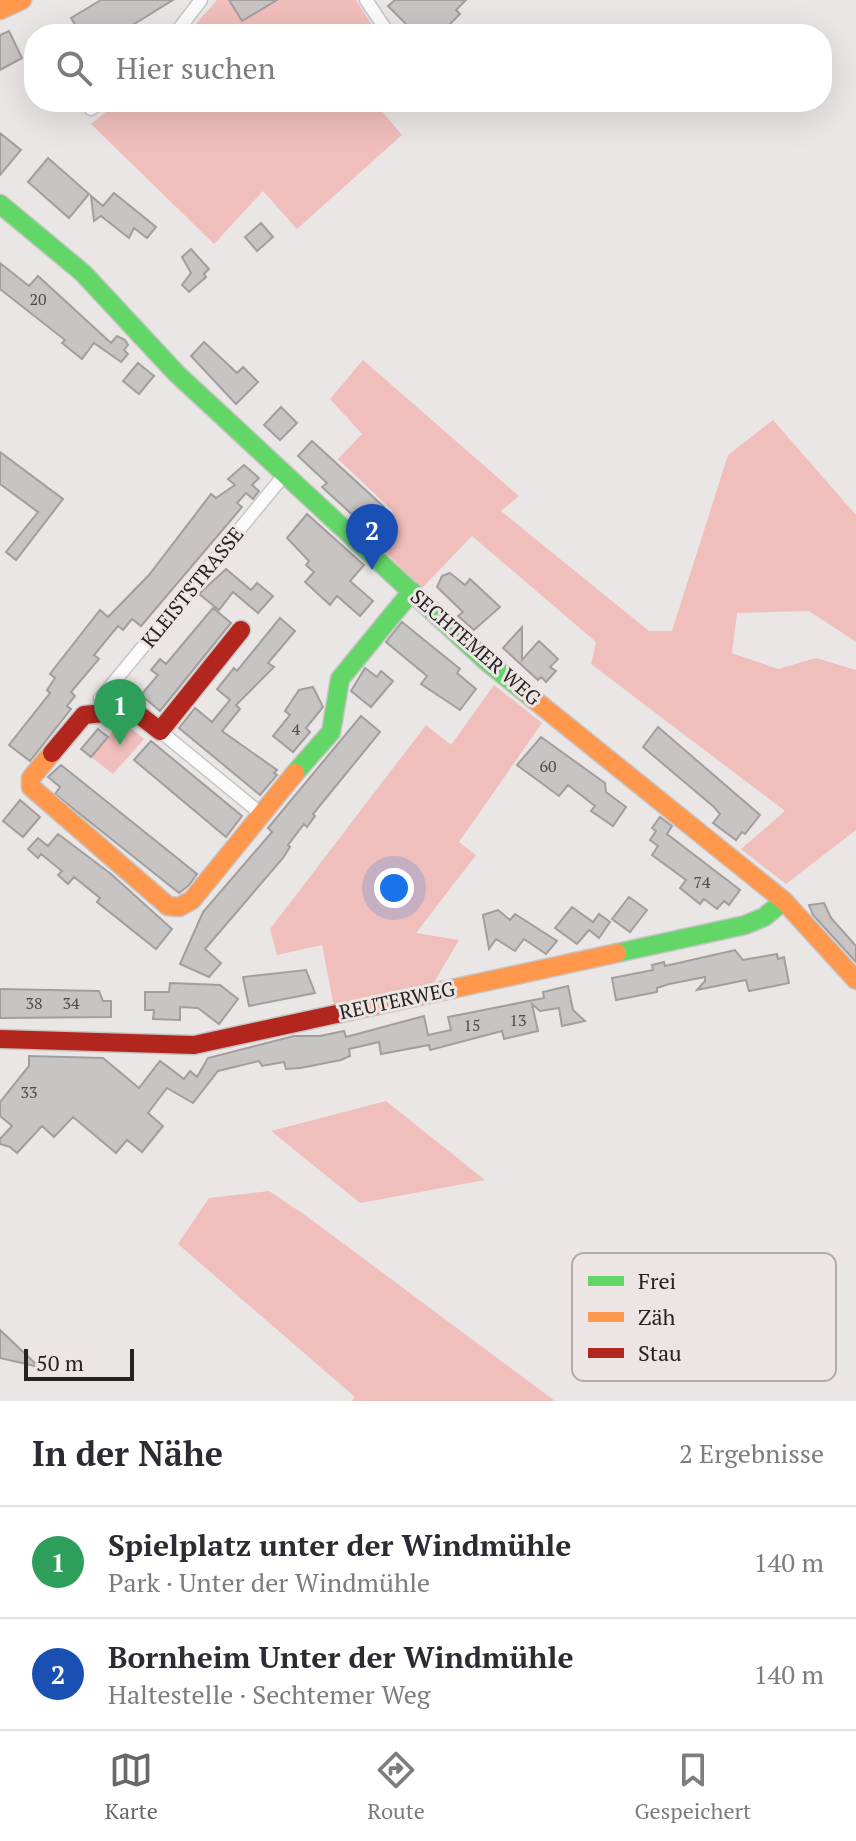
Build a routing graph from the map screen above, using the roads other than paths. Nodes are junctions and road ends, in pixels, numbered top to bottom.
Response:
1 (22, 0) edge
2 (201, 0) edge
3 (366, 0) edge
4 (0, 10) edge
5 (183, 24) edge
6 (382, 24) edge
7 (0, 204) edge
8 (285, 474) junction
9 (412, 591) junction
10 (241, 630) dead end
11 (100, 699) dead end
12 (160, 731) junction
13 (260, 813) junction
14 (784, 901) junction
15 (856, 980) edge
16 (0, 1039) edge

1 - 4 street
2 - 5 street
3 - 6 street
7 - 8 street, SECHTEMER WEG
8 - 9 street, SECHTEMER WEG
8 - 11 street, KLEISTSTRASSE
9 - 13 street
9 - 14 street, SECHTEMER WEG
10 - 12 street
12 - 13 street
12 - 13 street
14 - 15 street, SECHTEMER WEG
14 - 16 street, REUTERWEG

